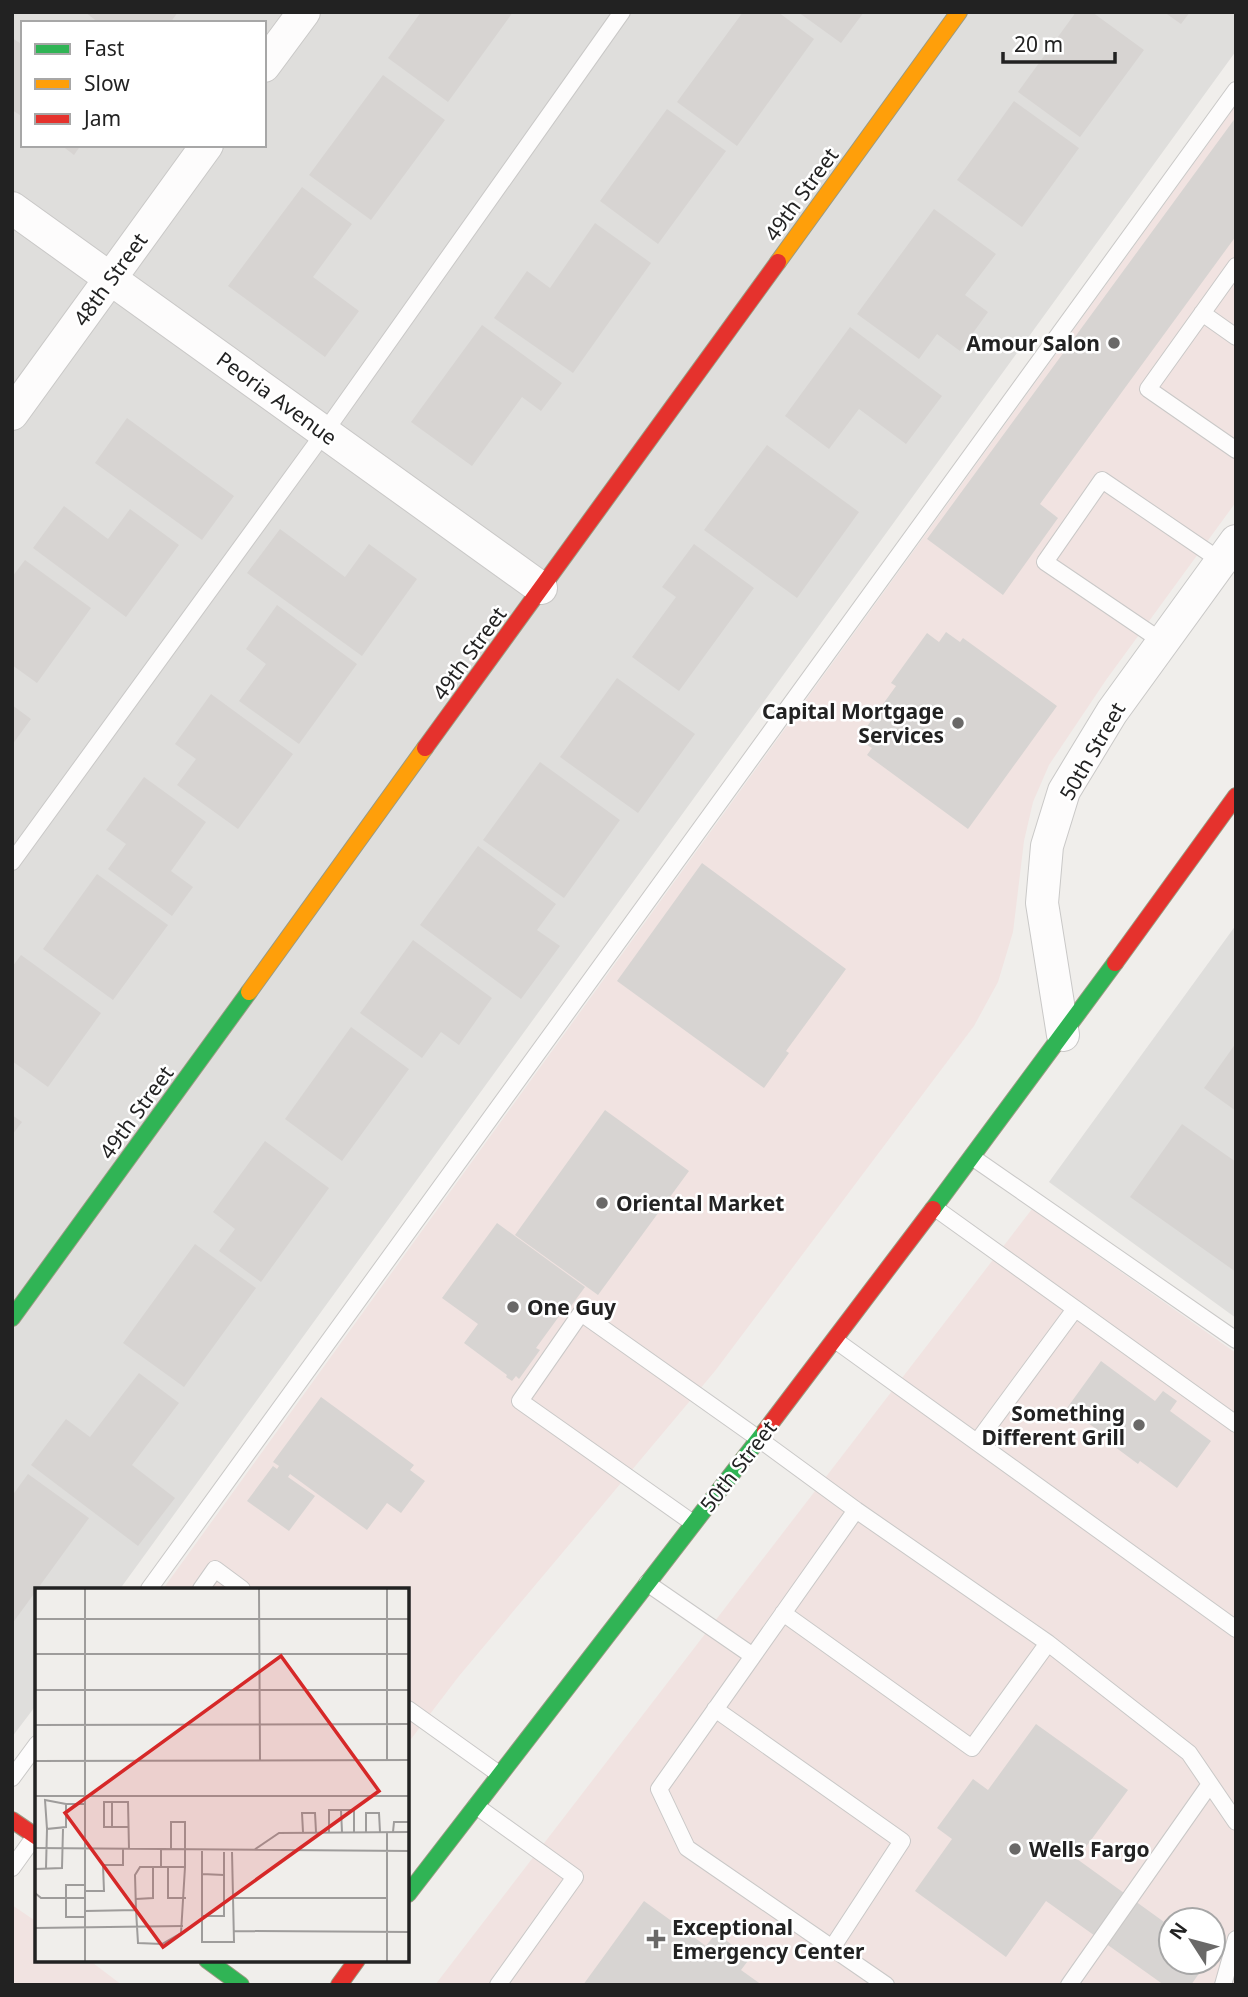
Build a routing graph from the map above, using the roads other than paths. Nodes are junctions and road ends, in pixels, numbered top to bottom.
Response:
1 (304, 12) edge
2 (622, 12) edge
3 (959, 12) edge
4 (266, 63) edge
5 (1236, 90) edge
6 (206, 147) edge
7 (12, 208) edge
8 (1236, 266) edge
9 (110, 278) junction
10 (1202, 313) junction
11 (1236, 337) edge
12 (12, 414) edge
13 (324, 433) junction
14 (1236, 450) edge
15 (1228, 551) edge
16 (541, 588) junction
17 (1163, 642) junction
18 (1236, 796) edge
19 (12, 862) edge
20 (1063, 1035) junction
21 (972, 1157) junction
22 (935, 1208) junction
23 (1076, 1308) junction
24 (12, 1318) edge
25 (835, 1340) junction
26 (1236, 1340) edge
27 (1236, 1424) edge
28 (759, 1438) junction
29 (977, 1442) junction
30 (856, 1510) junction
31 (693, 1523) junction
32 (647, 1583) junction
33 (150, 1588) edge
34 (202, 1588) edge
35 (241, 1588) edge
36 (783, 1613) junction
37 (1233, 1622) edge
38 (1048, 1643) junction
39 (752, 1656) junction
40 (715, 1709) junction
41 (410, 1710) edge
42 (35, 1747) edge
43 (499, 1774) junction
44 (12, 1778) edge
45 (1210, 1784) junction
46 (475, 1806) junction
47 (12, 1820) edge
48 (1236, 1822) edge
49 (35, 1836) edge
50 (35, 1838) edge
51 (12, 1868) edge
52 (410, 1891) edge
53 (1236, 1939) edge
54 (832, 1948) junction
55 (210, 1962) edge
56 (356, 1962) edge
57 (241, 1985) edge
58 (339, 1985) edge
59 (498, 1985) edge
60 (886, 1985) edge
61 (1069, 1985) edge
62 (1223, 1985) edge

1 - 4 street
2 - 13 lane
3 - 16 street, 49th Street
5 - 33 lane
6 - 9 street, 48th Street
7 - 9 street, Peoria Avenue
8 - 10 lane
9 - 12 street, 48th Street
9 - 13 street, Peoria Avenue
10 - 11 lane
10 - 14 lane
13 - 16 street, Peoria Avenue
13 - 19 lane
15 - 17 street, 50th Street
15 - 17 lane
16 - 24 street, 49th Street
17 - 20 street, 50th Street
18 - 20 street, 50th Street
20 - 21 street, 50th Street
21 - 22 street, 50th Street
21 - 26 lane
22 - 23 lane
22 - 25 street, 50th Street
23 - 27 lane
23 - 29 lane
25 - 28 street, 50th Street
25 - 29 lane
28 - 30 lane
28 - 31 street, 50th Street
28 - 31 lane
29 - 37 lane
30 - 36 lane
30 - 38 lane
31 - 32 street, 50th Street
32 - 39 lane
32 - 43 street, 50th Street
34 - 35 lane
36 - 38 lane
36 - 39 lane
38 - 45 lane
39 - 40 lane
40 - 54 lane
40 - 54 lane
41 - 43 lane
42 - 44 lane
43 - 46 street, 50th Street
45 - 48 lane
45 - 61 lane
46 - 52 street, 50th Street
46 - 59 lane
47 - 49 street
50 - 51 lane
53 - 62 lane
54 - 60 lane
55 - 57 street
56 - 58 street

